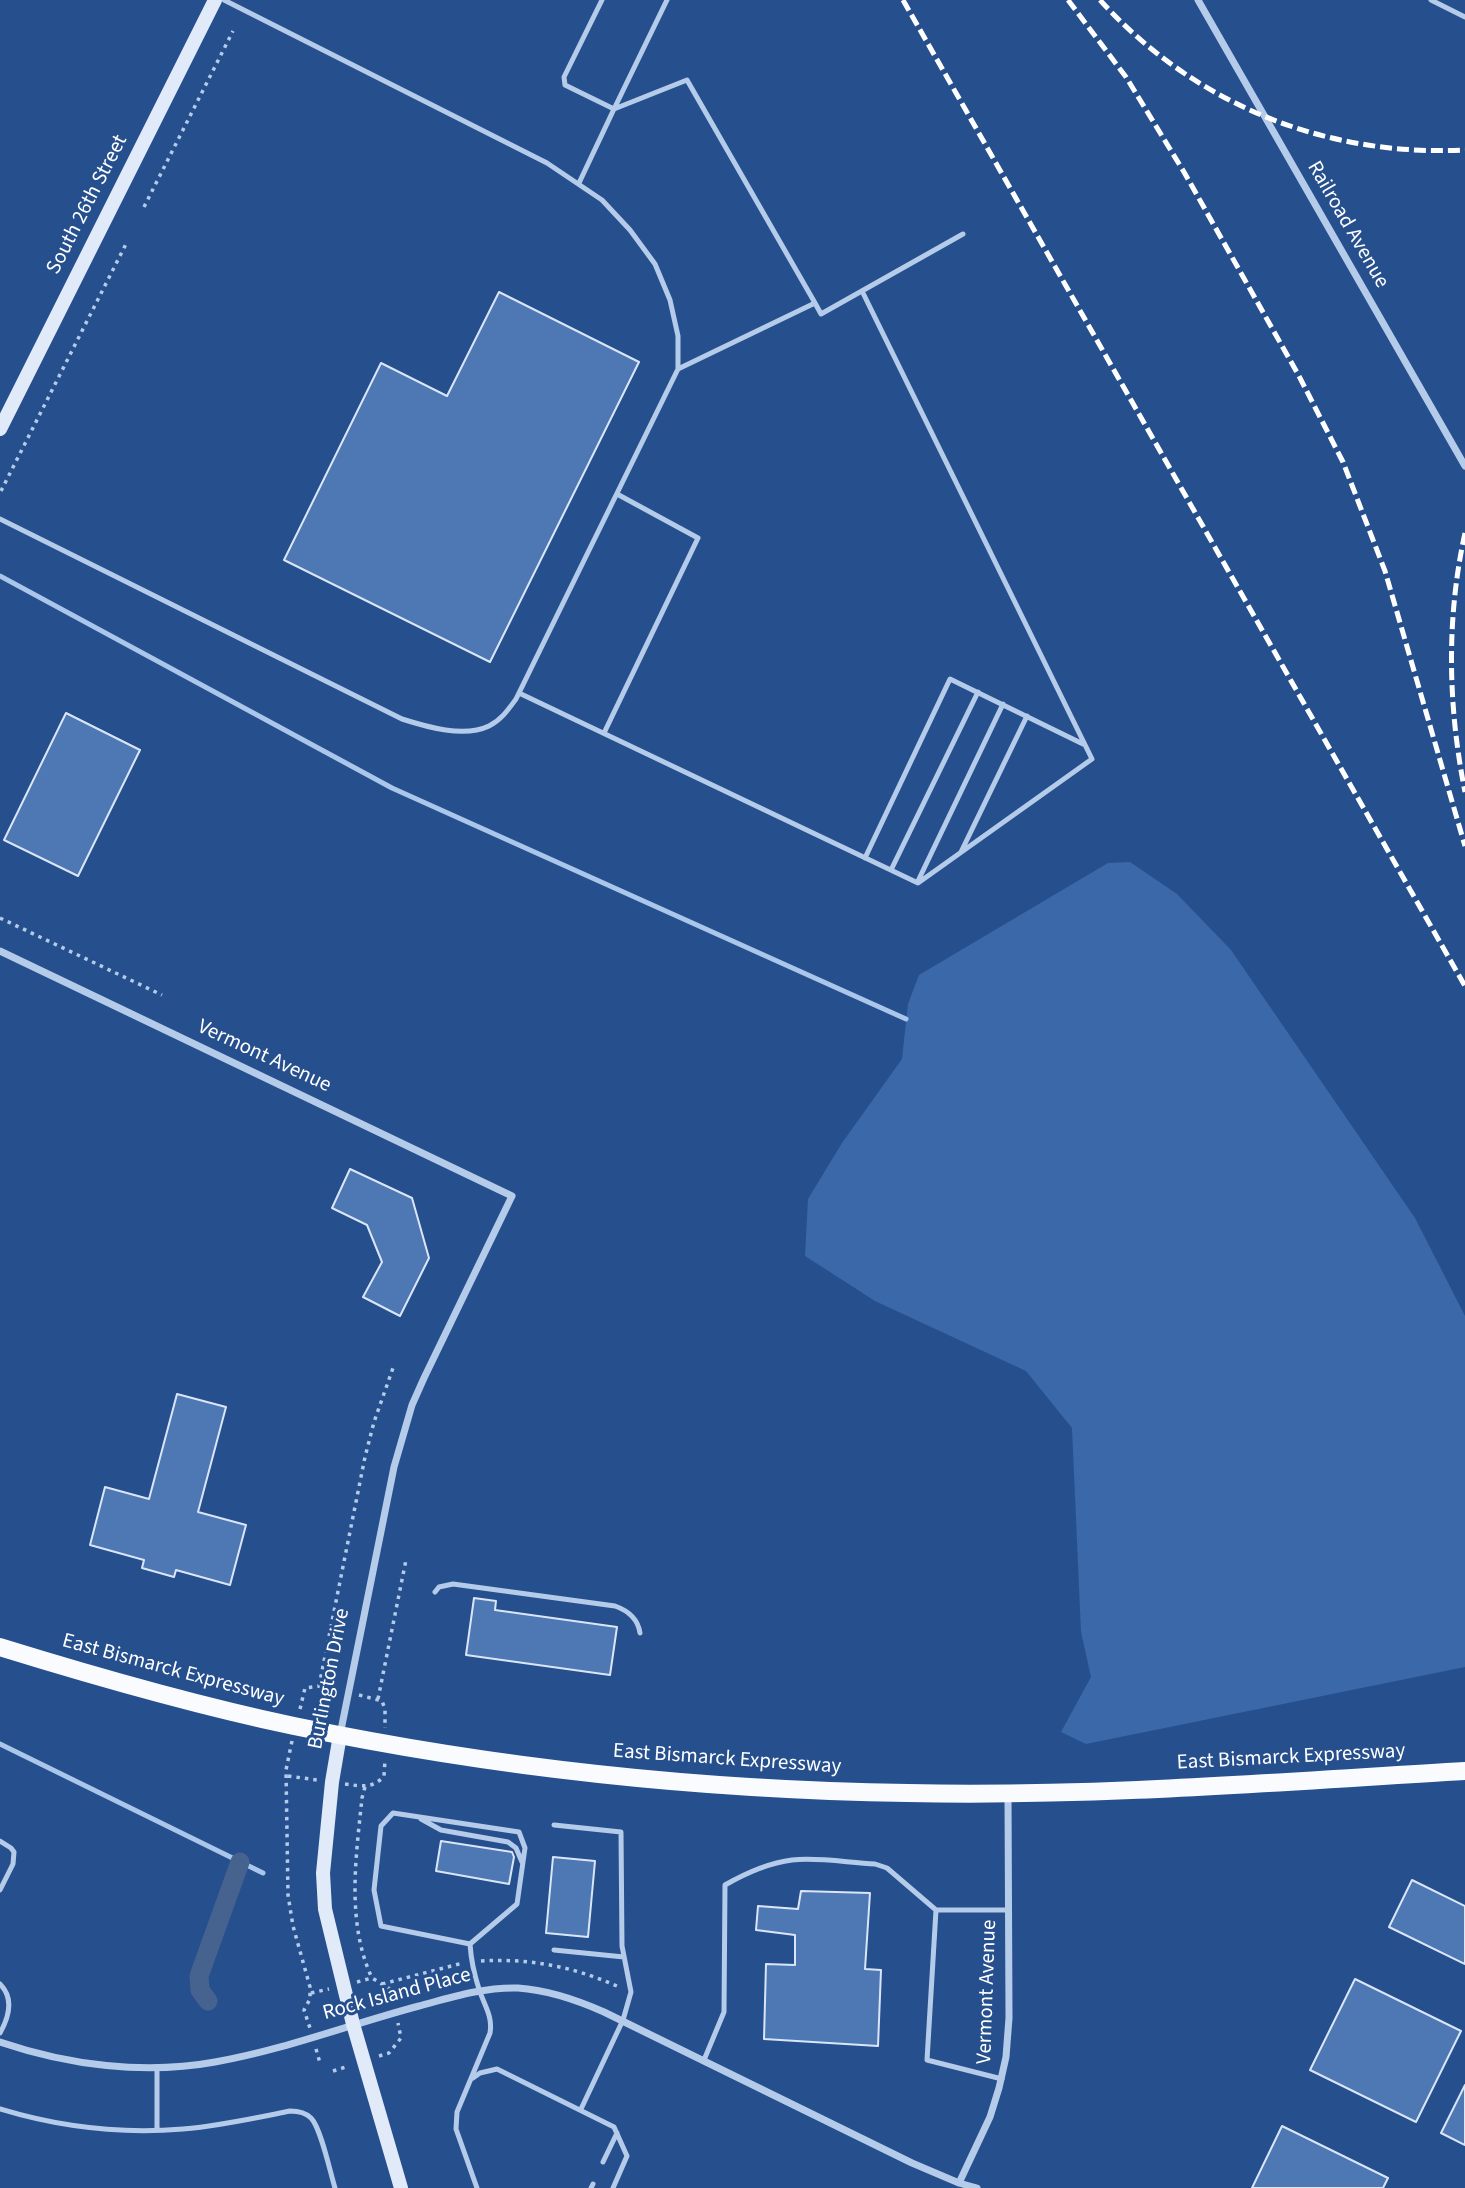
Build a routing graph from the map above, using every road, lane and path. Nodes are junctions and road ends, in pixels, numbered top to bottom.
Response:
1 (215, 0) edge
2 (224, 0) edge
3 (601, 0) edge
4 (667, 0) edge
5 (1198, 0) edge
6 (1431, 0) edge
7 (1465, 17) edge
8 (233, 30) dead end
9 (614, 109) junction
10 (579, 183) junction
11 (144, 207) dead end
12 (963, 234) dead end
13 (126, 244) dead end
14 (862, 291) junction
15 (815, 303) junction
16 (678, 369) junction
17 (0, 429) edge
18 (1465, 466) edge
19 (1, 491) edge
20 (617, 494) junction
21 (0, 519) edge
22 (978, 692) junction
23 (519, 693) junction
24 (1003, 704) junction
25 (1027, 716) junction
26 (604, 733) junction
27 (1084, 744) junction
28 (960, 852) junction
29 (865, 858) junction
30 (891, 870) junction
31 (918, 883) junction
32 (0, 918) edge
33 (0, 951) edge
34 (162, 995) dead end
35 (512, 1196) joint
36 (394, 1368) dead end
37 (406, 1560) dead end
38 (435, 1592) dead end
39 (640, 1633) dead end
40 (0, 1647) edge
41 (319, 1686) dead end
42 (378, 1699) dead end
43 (340, 1735) junction
44 (1465, 1771) edge
45 (288, 1776) dead end
46 (365, 1787) dead end
47 (1008, 1794) junction
48 (419, 1817) junction
49 (554, 1825) dead end
50 (0, 1841) edge
51 (523, 1865) junction
52 (0, 1890) edge
53 (936, 1910) junction
54 (1009, 1910) junction
55 (470, 1944) junction
56 (554, 1950) dead end
57 (624, 1957) junction
58 (471, 1962) junction
59 (0, 1984) edge
60 (380, 1984) junction
61 (479, 1990) junction
62 (631, 1992) junction
63 (395, 2012) junction
64 (623, 2020) junction
65 (353, 2024) junction
66 (0, 2033) edge
67 (312, 2036) junction
68 (0, 2042) edge
69 (704, 2060) junction
70 (364, 2061) junction
71 (320, 2063) dead end
72 (157, 2067) junction
73 (333, 2071) dead end
74 (1002, 2079) junction
75 (470, 2080) junction
76 (0, 2109) edge
77 (581, 2109) junction
78 (157, 2130) junction
79 (617, 2133) junction
80 (603, 2162) dead end
81 (959, 2183) junction
82 (335, 2188) edge
83 (401, 2188) edge
84 (477, 2188) edge
85 (613, 2188) edge
86 (977, 2188) edge

1 - 17 street, South 26th Street
2 - 10 lane
3 - 9 lane
4 - 9 lane
5 - 18 street, Railroad Avenue
6 - 7 lane
8 - 11 path
9 - 10 lane
9 - 15 lane
10 - 16 lane
12 - 14 lane
13 - 19 path
14 - 15 lane
14 - 27 lane
15 - 16 lane
16 - 20 lane
20 - 23 lane
20 - 26 lane
21 - 23 lane
22 - 24 lane
22 - 29 lane
22 - 30 lane
23 - 26 lane
24 - 25 lane
24 - 31 lane
25 - 27 lane
25 - 28 lane
26 - 29 lane
27 - 28 lane
28 - 31 lane
29 - 30 lane
30 - 31 lane
32 - 34 path
33 - 35 street, Vermont Avenue
35 - 43 street, Burlington Drive
36 - 41 path
37 - 42 path
38 - 39 lane
40 - 43 main road, East Bismarck Expressway
43 - 47 main road, East Bismarck Expressway
43 - 65 street, Burlington Drive
44 - 47 main road, East Bismarck Expressway
45 - 67 path
46 - 60 path
47 - 54 street, Vermont Avenue
48 - 51 lane
48 - 51 lane
48 - 55 lane
49 - 57 lane
50 - 52 lane
51 - 55 lane
53 - 54 lane
53 - 69 lane
53 - 74 lane
54 - 74 street, Vermont Avenue
55 - 58 lane
56 - 57 lane
57 - 62 lane
58 - 60 path
58 - 61 lane
58 - 62 path
59 - 66 lane
60 - 63 path
61 - 63 street, Rock Island Place
61 - 64 street, Rock Island Place
61 - 75 lane
62 - 64 lane
63 - 65 street, Rock Island Place
63 - 70 path
64 - 69 street, Rock Island Place
64 - 77 lane
65 - 67 street, Rock Island Place
65 - 70 street, Burlington Drive
67 - 71 path
67 - 72 street, Rock Island Place
68 - 72 street, Rock Island Place
69 - 81 street, Rock Island Place
70 - 73 path
70 - 83 street, Burlington Drive
72 - 78 lane
74 - 81 street, Vermont Avenue
75 - 77 lane
75 - 84 lane
76 - 78 lane
77 - 79 lane
78 - 82 lane
79 - 80 lane
79 - 85 lane
81 - 86 street, Rock Island Place

